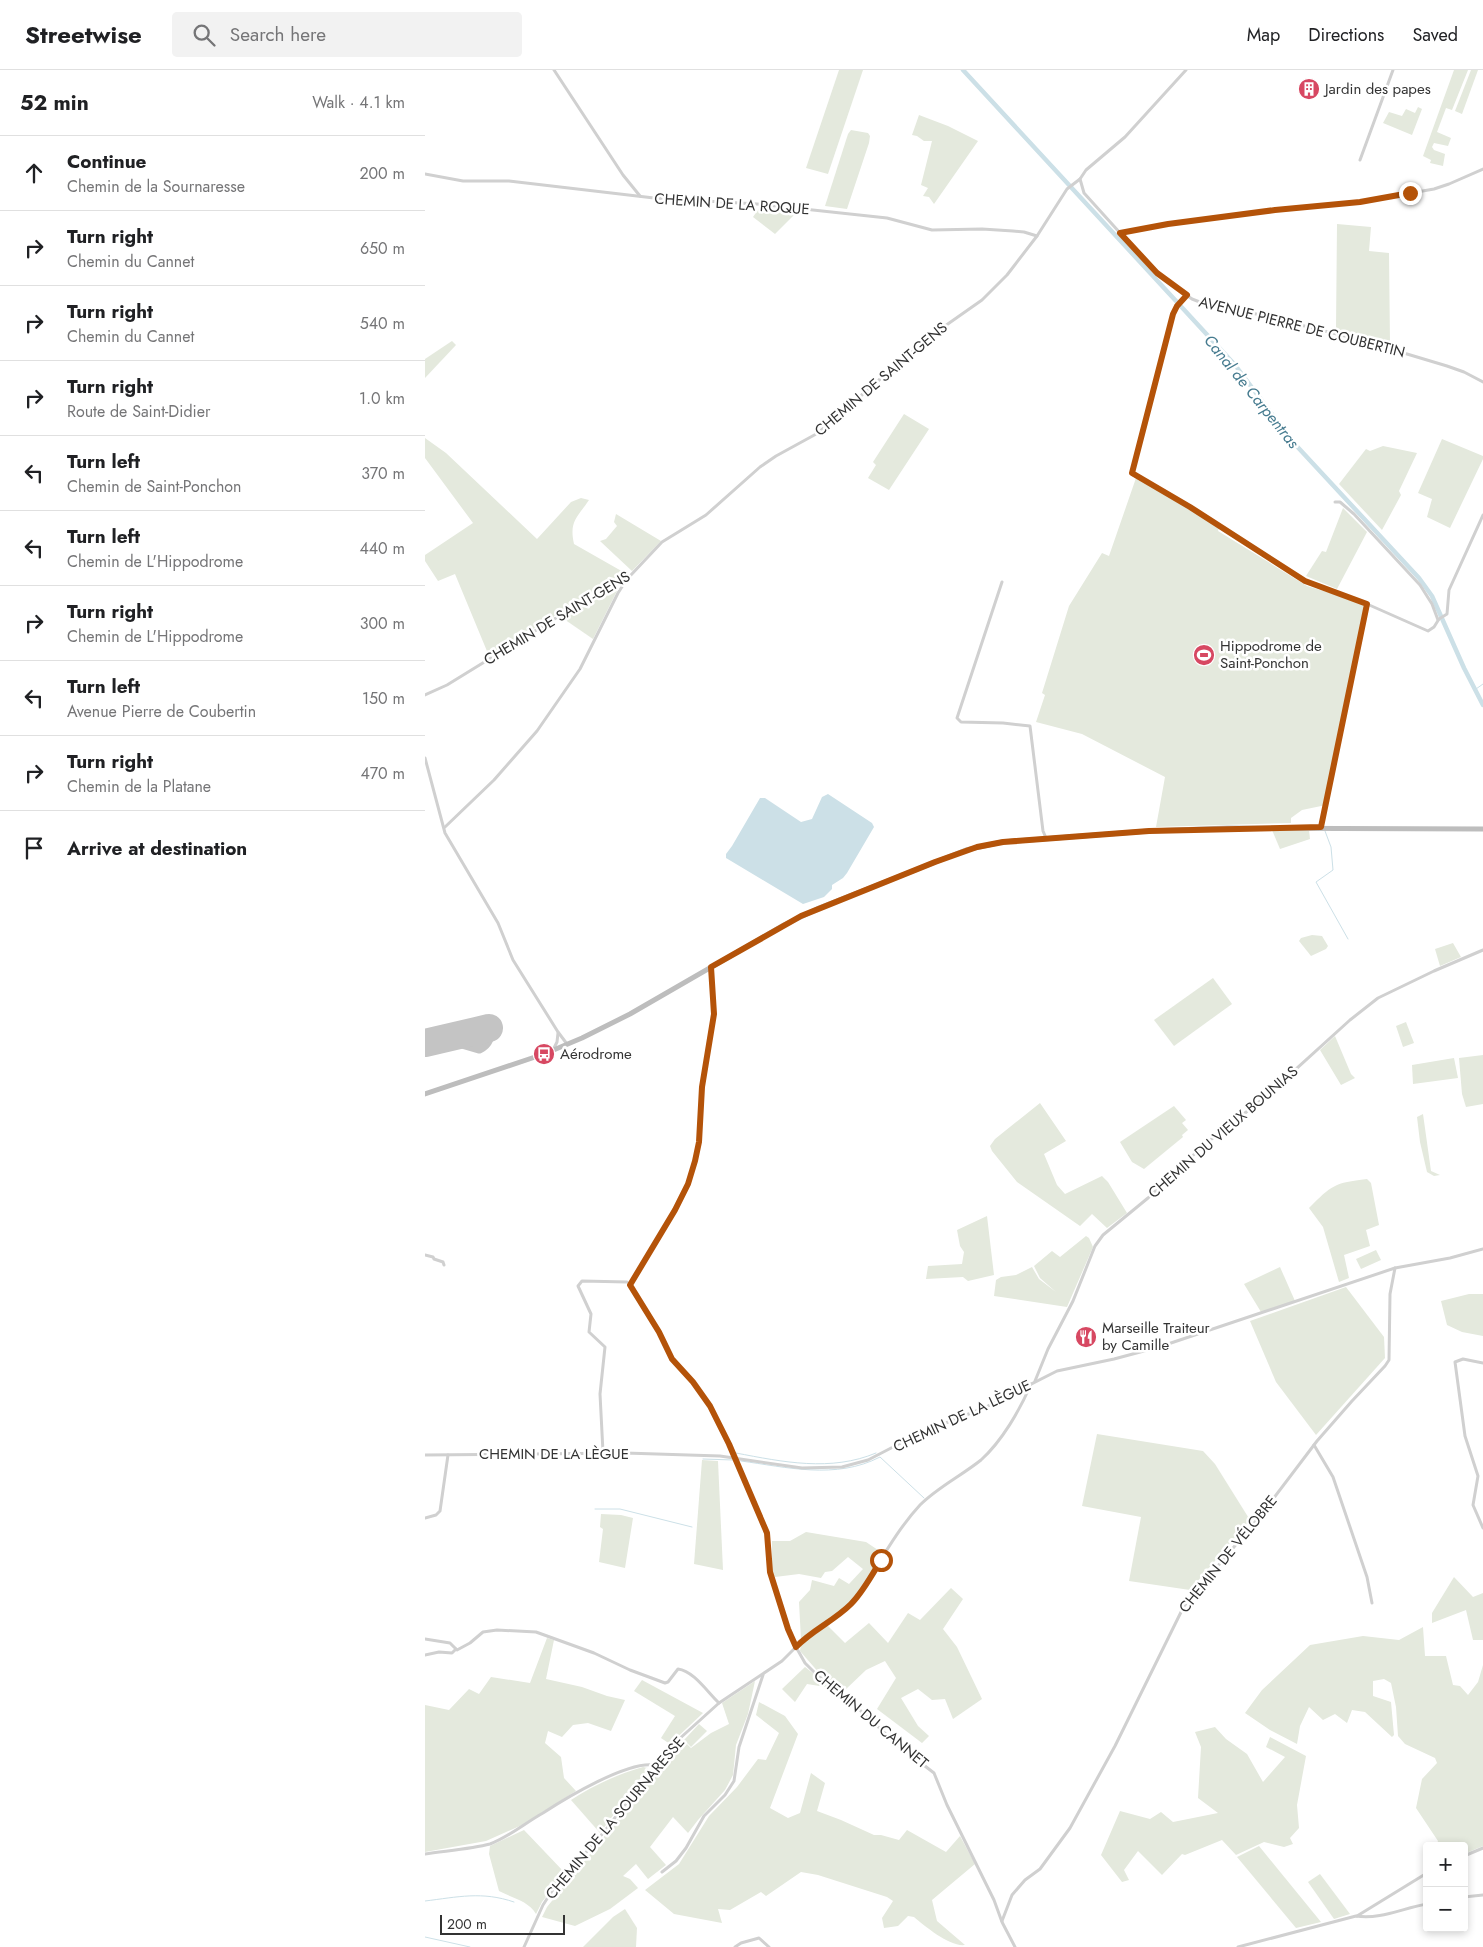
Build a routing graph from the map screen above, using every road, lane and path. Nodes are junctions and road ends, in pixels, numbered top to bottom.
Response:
1 (554, 70) edge
2 (1186, 70) edge
3 (1393, 70) edge
4 (1360, 160) dead end
5 (1483, 169) edge
6 (425, 174) edge
7 (1079, 179) junction
8 (640, 196) junction
9 (1120, 233) junction
10 (1037, 236) junction
11 (1187, 295) junction
12 (1483, 382) edge
13 (1335, 502) dead end
14 (1483, 515) edge
15 (630, 576) junction
16 (1002, 582) dead end
17 (1367, 604) junction
18 (1438, 619) junction
19 (425, 695) edge
20 (425, 758) edge
21 (445, 827) junction
22 (1321, 827) junction
23 (1483, 828) edge
24 (1046, 839) junction
25 (1483, 950) edge
26 (711, 967) junction
27 (558, 1034) junction
28 (566, 1045) junction
29 (552, 1051) junction
30 (425, 1094) edge
31 (1483, 1249) edge
32 (425, 1255) edge
33 (444, 1265) dead end
34 (1395, 1268) junction
35 (627, 1282) dead end
36 (1483, 1363) edge
37 (1035, 1381) junction
38 (1031, 1384) junction
39 (1314, 1445) junction
40 (603, 1452) junction
41 (425, 1455) edge
42 (448, 1455) junction
43 (735, 1457) junction
44 (425, 1518) edge
45 (1483, 1528) edge
46 (1372, 1604) dead end
47 (425, 1639) edge
48 (796, 1647) junction
49 (456, 1649) junction
50 (425, 1655) edge
51 (763, 1674) junction
52 (719, 1703) junction
53 (654, 1765) junction
54 (1483, 1848) edge
55 (425, 1854) edge
56 (1468, 1854) edge
57 (661, 1872) dead end
58 (1423, 1875) edge
59 (1483, 1895) edge
60 (1468, 1897) edge
61 (1423, 1905) edge
62 (1356, 1916) junction
63 (1002, 1922) junction
64 (524, 1947) edge
65 (735, 1947) edge
66 (769, 1947) edge
67 (1015, 1947) edge
68 (1238, 1947) edge

1 - 8 street
2 - 7 street, CHEMIN DE SAINT-GENS
3 - 4 street
5 - 9 street
6 - 8 street, CHEMIN DE LA ROQUE
7 - 9 street, AVENUE PIERRE DE COUBERTIN
7 - 10 street, CHEMIN DE SAINT-GENS
8 - 10 street, CHEMIN DE LA ROQUE
9 - 11 street, AVENUE PIERRE DE COUBERTIN
10 - 15 street, CHEMIN DE SAINT-GENS
11 - 12 street, AVENUE PIERRE DE COUBERTIN
11 - 17 street
13 - 18 street
14 - 18 street
15 - 19 street, CHEMIN DE SAINT-GENS
15 - 21 street
16 - 24 street
17 - 18 street
17 - 22 street
20 - 21 street
21 - 27 street
22 - 23 main road
22 - 24 main road
24 - 26 main road
25 - 37 street, CHEMIN DU VIEUX BOUNIAS
26 - 28 main road
26 - 43 street, CHEMIN DU CANNET
27 - 28 street
27 - 29 street
28 - 29 main road
29 - 30 main road
31 - 34 street, CHEMIN DE LA LÈGUE
32 - 33 street
34 - 37 street, CHEMIN DE LA LÈGUE
34 - 39 street, CHEMIN DE VÉLOBRE
35 - 40 street
36 - 45 street
37 - 38 street, CHEMIN DE LA LÈGUE
38 - 43 street, CHEMIN DE LA LÈGUE
38 - 48 street, CHEMIN DE LA SOURNARESSE
39 - 46 street
39 - 63 street, CHEMIN DE VÉLOBRE
40 - 42 street, CHEMIN DE LA LÈGUE
40 - 43 street, CHEMIN DE LA LÈGUE
41 - 42 street, CHEMIN DE LA LÈGUE
42 - 44 street
43 - 48 street, CHEMIN DU CANNET
47 - 49 street
48 - 51 street, CHEMIN DE LA SOURNARESSE
48 - 63 street, CHEMIN DU CANNET
49 - 50 street
49 - 52 street
51 - 52 street, CHEMIN DE LA SOURNARESSE
51 - 57 street
52 - 53 street, CHEMIN DE LA SOURNARESSE
53 - 55 street
53 - 64 street, CHEMIN DE LA SOURNARESSE
54 - 56 street
58 - 62 street
59 - 60 street
61 - 62 street
62 - 68 street
63 - 67 street, CHEMIN DU CANNET
65 - 66 street

